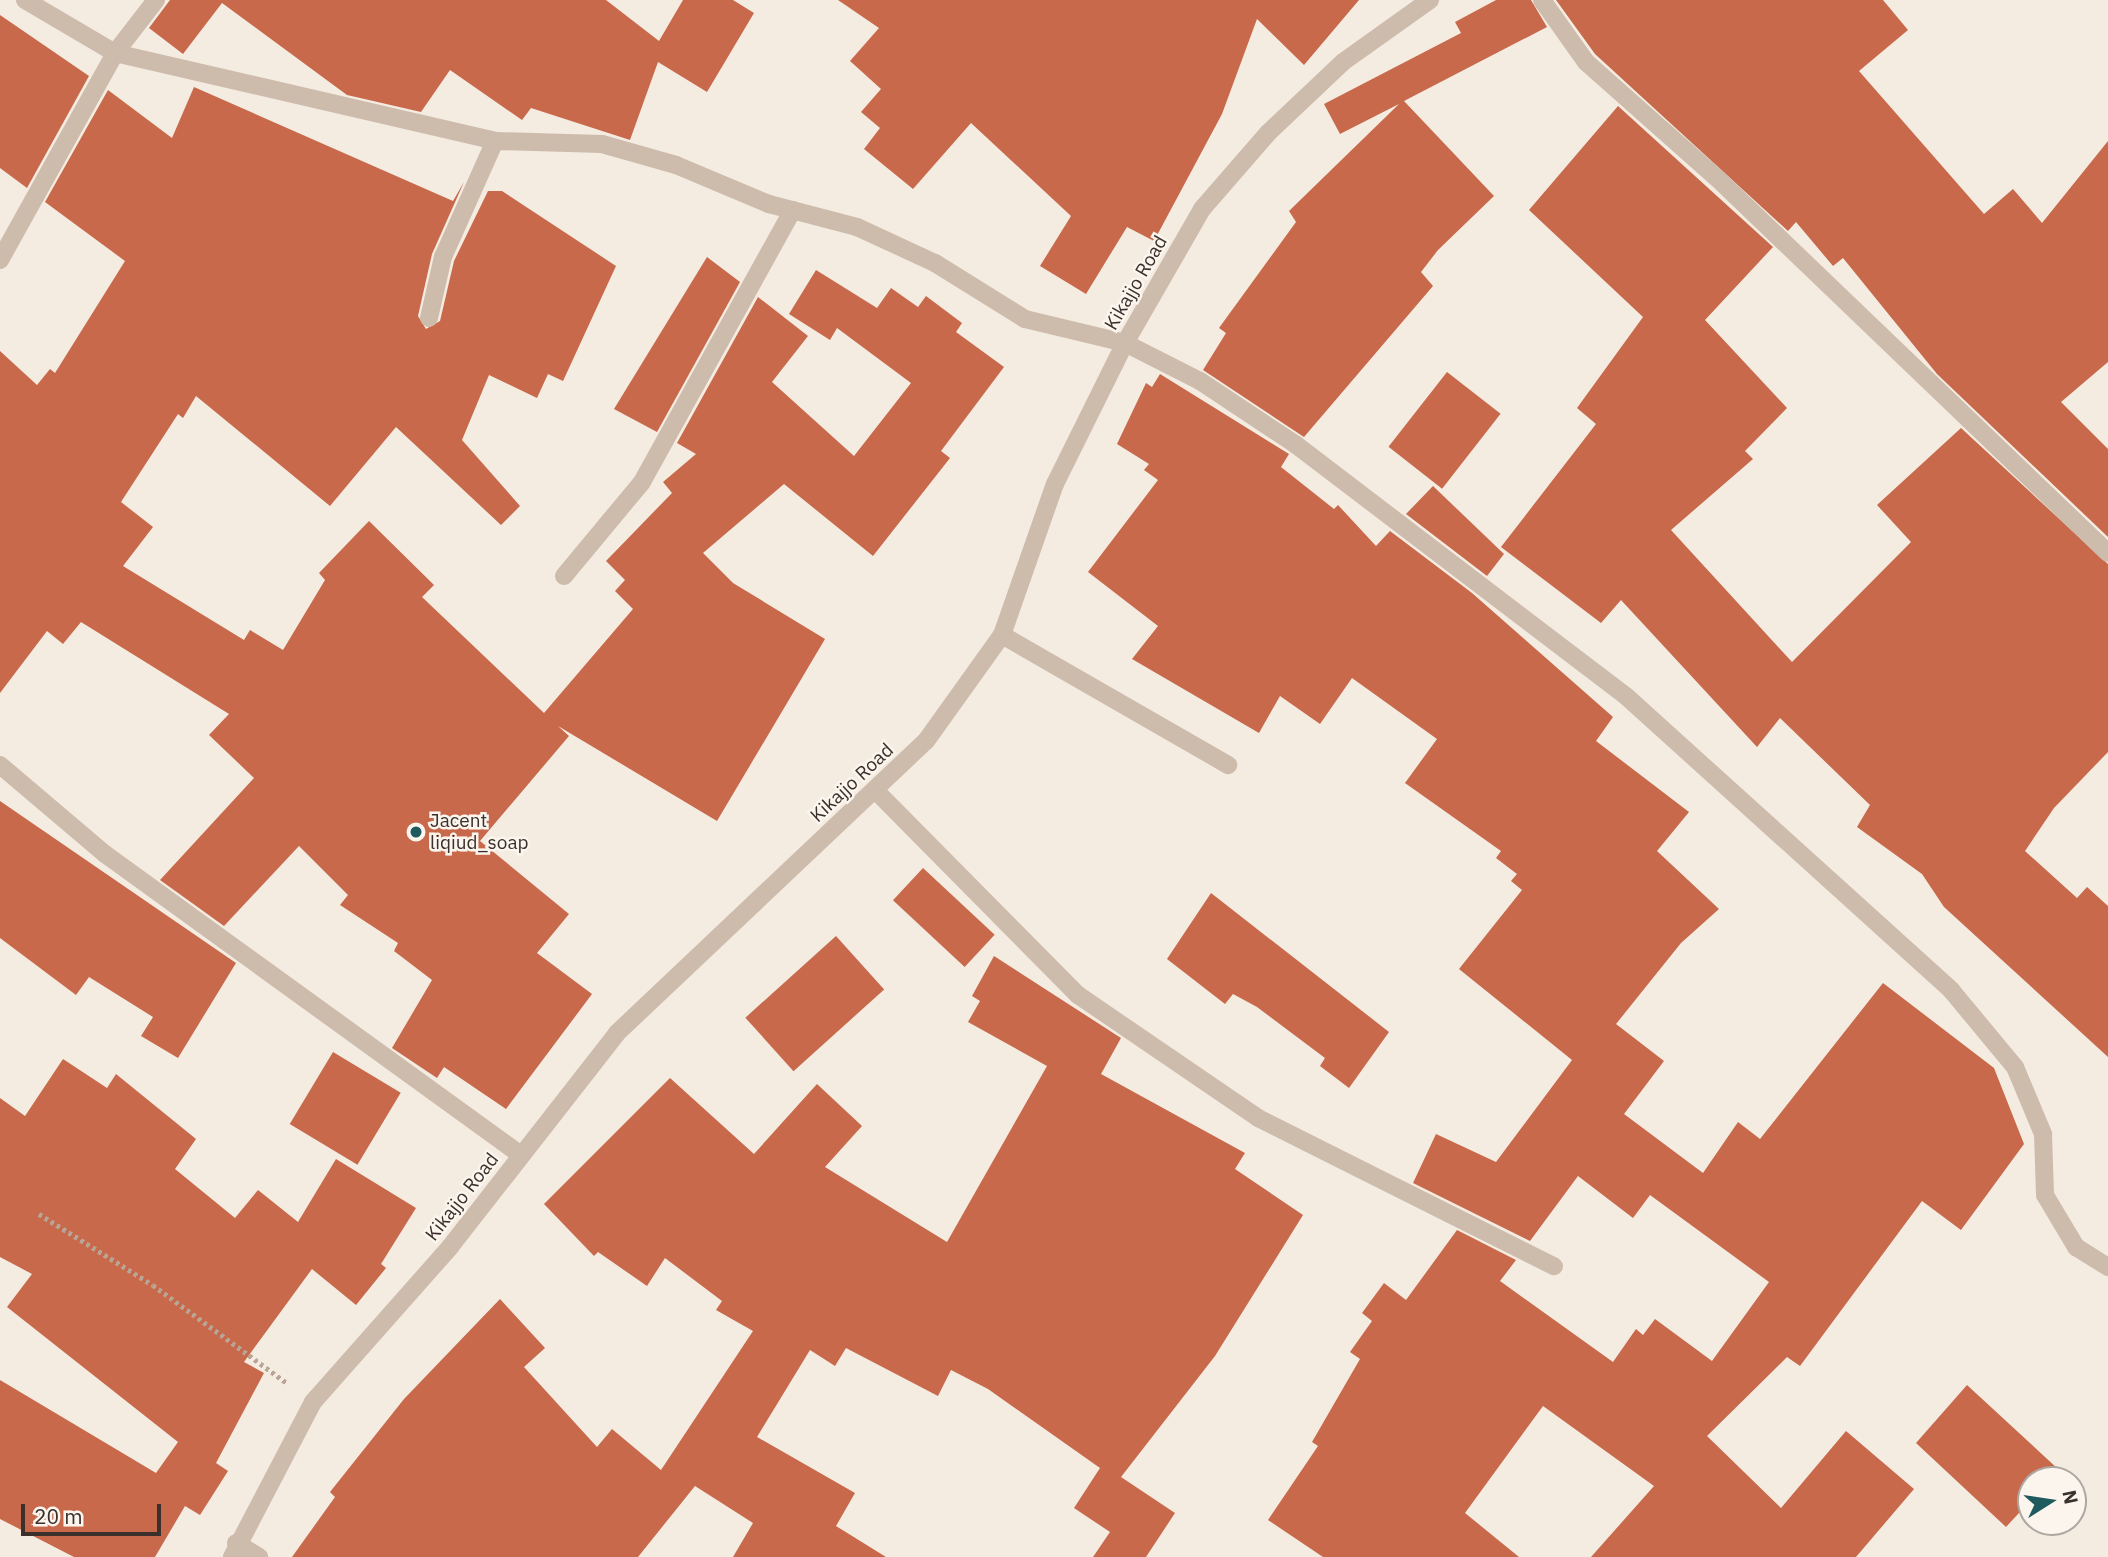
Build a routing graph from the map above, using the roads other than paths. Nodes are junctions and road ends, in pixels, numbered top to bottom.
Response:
1 (25, 0) edge
2 (156, 0) edge
3 (1430, 0) edge
4 (1542, 0) edge
5 (115, 53) junction
6 (495, 141) junction
7 (793, 210) junction
8 (0, 260) edge
9 (429, 318) dead end
10 (1125, 343) junction
11 (2108, 553) edge
12 (564, 576) dead end
13 (1002, 635) junction
14 (0, 765) edge
15 (1227, 765) dead end
16 (874, 790) junction
17 (521, 1155) junction
18 (1554, 1266) dead end
19 (2108, 1267) edge
20 (234, 1550) edge
21 (259, 1557) edge

1 - 5 street
2 - 5 street
3 - 10 street, Kikajjo Road
4 - 11 street
5 - 6 street
5 - 8 street
6 - 7 street
6 - 9 street
7 - 10 street
7 - 12 street
10 - 13 street, Kikajjo Road
10 - 19 street
13 - 15 street
13 - 16 street, Kikajjo Road
14 - 17 street
16 - 17 street, Kikajjo Road
16 - 18 street
17 - 20 street, Kikajjo Road
20 - 21 street

